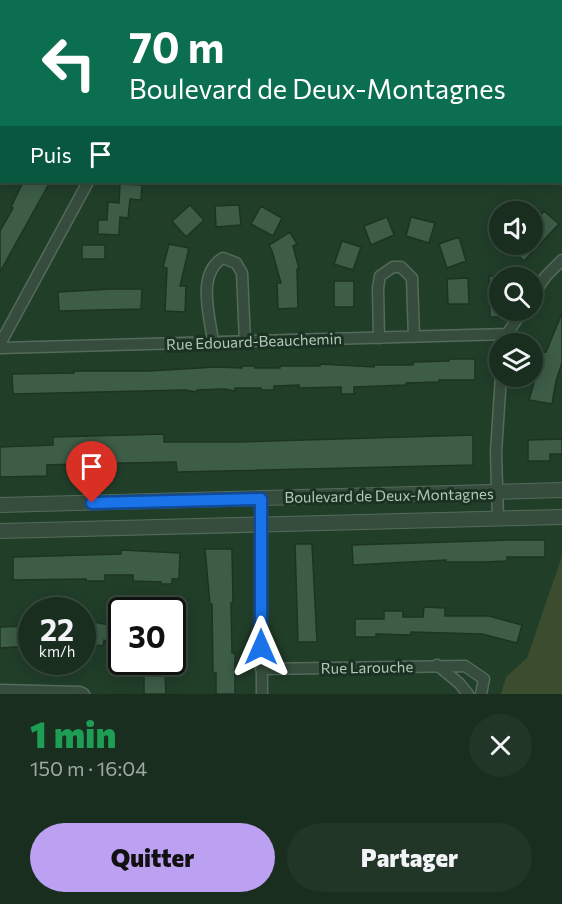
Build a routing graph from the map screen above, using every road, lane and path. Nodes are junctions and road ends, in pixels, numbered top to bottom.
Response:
1 (87, 183) edge
2 (562, 260) edge
3 (543, 280) edge
4 (414, 337) junction
5 (379, 338) junction
6 (489, 339) edge
7 (245, 341) junction
8 (213, 342) junction
9 (0, 346) edge
10 (500, 387) edge
11 (562, 490) edge
12 (497, 492) junction
13 (261, 499) junction
14 (0, 505) edge
15 (562, 517) edge
16 (498, 519) junction
17 (262, 525) junction
18 (0, 531) edge
19 (436, 665) junction
20 (261, 669) junction
21 (0, 690) edge
22 (84, 694) edge
23 (262, 694) edge
24 (468, 694) edge
25 (481, 694) edge

1 - 9 street
2 - 3 street
4 - 5 street, Rue Edouard-Beauchemin
4 - 5 street
4 - 6 street, Rue Edouard-Beauchemin
5 - 7 street, Rue Edouard-Beauchemin
7 - 8 street, Rue Edouard-Beauchemin
7 - 8 street
8 - 9 street, Rue Edouard-Beauchemin
10 - 12 street
11 - 12 street, Boulevard de Deux-Montagnes
12 - 13 street, Boulevard de Deux-Montagnes
12 - 16 street
13 - 14 street, Boulevard de Deux-Montagnes
13 - 17 street
15 - 16 street, Boulevard de Deux-Montagnes
16 - 17 street, Boulevard de Deux-Montagnes
17 - 18 street, Boulevard de Deux-Montagnes
17 - 20 street
19 - 20 street, Rue Larouche
19 - 24 street
19 - 25 street, Rue Larouche
20 - 23 street
21 - 22 street

